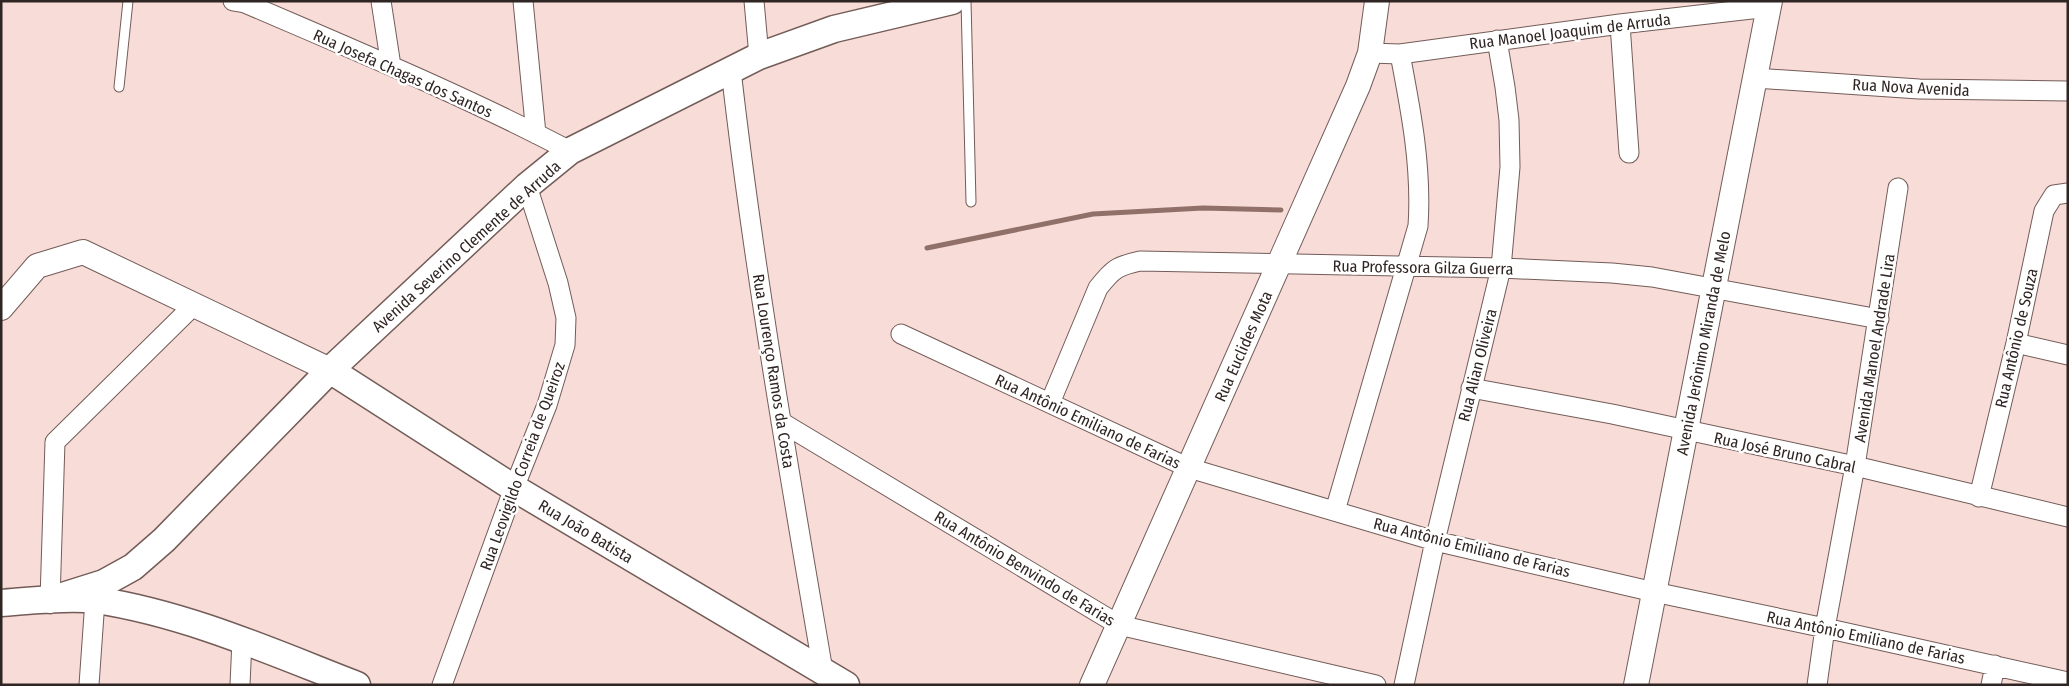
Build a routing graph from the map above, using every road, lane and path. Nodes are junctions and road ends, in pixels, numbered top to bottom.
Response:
1 (128, 1) edge
2 (381, 1) edge
3 (523, 1) edge
4 (754, 1) edge
5 (952, 1) edge
6 (966, 1) edge
7 (1377, 1) edge
8 (241, 2) edge
9 (1769, 4) edge
10 (1620, 24) junction
11 (1497, 40) junction
12 (1370, 53) junction
13 (1400, 54) junction
14 (759, 56) junction
15 (392, 66) junction
16 (731, 70) junction
17 (1755, 78) junction
18 (119, 88) dead end
19 (2068, 91) edge
20 (536, 134) junction
21 (570, 151) junction
22 (1629, 153) dead end
23 (527, 186) junction
24 (1898, 188) dead end
25 (2068, 193) edge
26 (972, 202) dead end
27 (1280, 263) junction
28 (1407, 267) junction
29 (1501, 268) junction
30 (1713, 289) junction
31 (194, 305) junction
32 (1, 308) edge
33 (1879, 319) junction
34 (901, 334) dead end
35 (2016, 342) junction
36 (2068, 355) edge
37 (330, 370) junction
38 (1471, 388) junction
39 (1050, 403) junction
40 (781, 422) junction
41 (1686, 431) junction
42 (1855, 466) junction
43 (1189, 468) junction
44 (514, 488) junction
45 (1979, 497) junction
46 (1335, 510) junction
47 (2068, 517) edge
48 (1434, 541) junction
49 (1654, 592) junction
50 (50, 600) junction
51 (95, 600) junction
52 (1, 603) edge
53 (1119, 625) junction
54 (1825, 628) junction
55 (242, 640) junction
56 (1995, 665) junction
57 (823, 671) junction
58 (2068, 682) edge
59 (89, 685) edge
60 (240, 685) edge
61 (357, 685) edge
62 (442, 685) edge
63 (846, 685) edge
64 (1092, 685) edge
65 (1376, 685) edge
66 (1404, 685) edge
67 (1636, 685) edge
68 (1817, 685) edge
69 (1991, 685) edge

1 - 18 lane
2 - 15 street
3 - 20 street
4 - 14 street
5 - 14 main road, Avenida Severino Clemente de Arruda
6 - 26 lane
7 - 12 street, Rua Euclides Mota
8 - 15 street, Rua Josefa Chagas dos Santos
9 - 10 street, Rua Manoel Joaquim de Arruda
9 - 17 street, Avenida Jerônimo Miranda de Melo
10 - 11 street, Rua Manoel Joaquim de Arruda
10 - 22 street
11 - 13 street, Rua Manoel Joaquim de Arruda
11 - 29 street, Rua Alian Oliveira
12 - 13 street, Rua Manoel Joaquim de Arruda
12 - 27 street, Rua Euclides Mota
13 - 28 street
14 - 16 main road, Avenida Severino Clemente de Arruda
15 - 20 street, Rua Josefa Chagas dos Santos
16 - 21 main road, Avenida Severino Clemente de Arruda
16 - 40 street, Rua Lourenço Ramos da Costa
17 - 19 street, Rua Nova Avenida
17 - 30 street, Avenida Jerônimo Miranda de Melo
20 - 21 street, Rua Josefa Chagas dos Santos
21 - 23 main road, Avenida Severino Clemente de Arruda
23 - 37 main road, Avenida Severino Clemente de Arruda
23 - 44 street, Rua Leovigildo Correia de Queiroz
24 - 33 street, Avenida Manoel Andrade Lira
25 - 35 street, Rua Antônio de Souza
27 - 28 street, Rua Professora Gilza Guerra
27 - 39 street, Rua Professora Gilza Guerra
27 - 43 street, Rua Euclides Mota
28 - 29 street, Rua Professora Gilza Guerra
28 - 46 street
29 - 30 street, Rua Professora Gilza Guerra
29 - 38 street, Rua Alian Oliveira
30 - 33 street, Rua Professora Gilza Guerra
30 - 41 street, Avenida Jerônimo Miranda de Melo
31 - 32 street
31 - 37 street
31 - 50 street
33 - 42 street, Avenida Manoel Andrade Lira
34 - 39 street, Rua Antônio Emiliano de Farias
35 - 36 street
35 - 45 street, Rua Antônio de Souza
37 - 44 main road, Rua João Batista
37 - 50 main road, Avenida Severino Clemente de Arruda
38 - 41 street, Rua José Bruno Cabral
38 - 48 street, Rua Alian Oliveira
39 - 43 street, Rua Antônio Emiliano de Farias
40 - 53 street, Rua Antônio Benvindo de Farias
40 - 57 street, Rua Lourenço Ramos da Costa
41 - 42 street, Rua José Bruno Cabral
41 - 49 street, Avenida Jerônimo Miranda de Melo
42 - 45 street, Rua José Bruno Cabral
42 - 54 street, Avenida Manoel Andrade Lira
43 - 46 street, Rua Antônio Emiliano de Farias
43 - 53 street, Rua Euclides Mota
44 - 57 main road, Rua João Batista
44 - 62 street, Rua Leovigildo Correia de Queiroz
45 - 47 street, Rua José Bruno Cabral
46 - 48 street, Rua Antônio Emiliano de Farias
48 - 49 street, Rua Antônio Emiliano de Farias
48 - 66 street, Rua Alian Oliveira
49 - 54 street, Rua Antônio Emiliano de Farias
49 - 67 street, Avenida Jerônimo Miranda de Melo
50 - 51 main road
50 - 52 main road
51 - 55 main road
51 - 59 street
53 - 64 street, Rua Euclides Mota
53 - 65 street, Rua Antônio Benvindo de Farias
54 - 56 street, Rua Antônio Emiliano de Farias
54 - 68 street, Avenida Manoel Andrade Lira
55 - 60 street
55 - 61 main road
56 - 58 street, Rua Antônio Emiliano de Farias
56 - 69 street
57 - 63 main road, Rua João Batista

